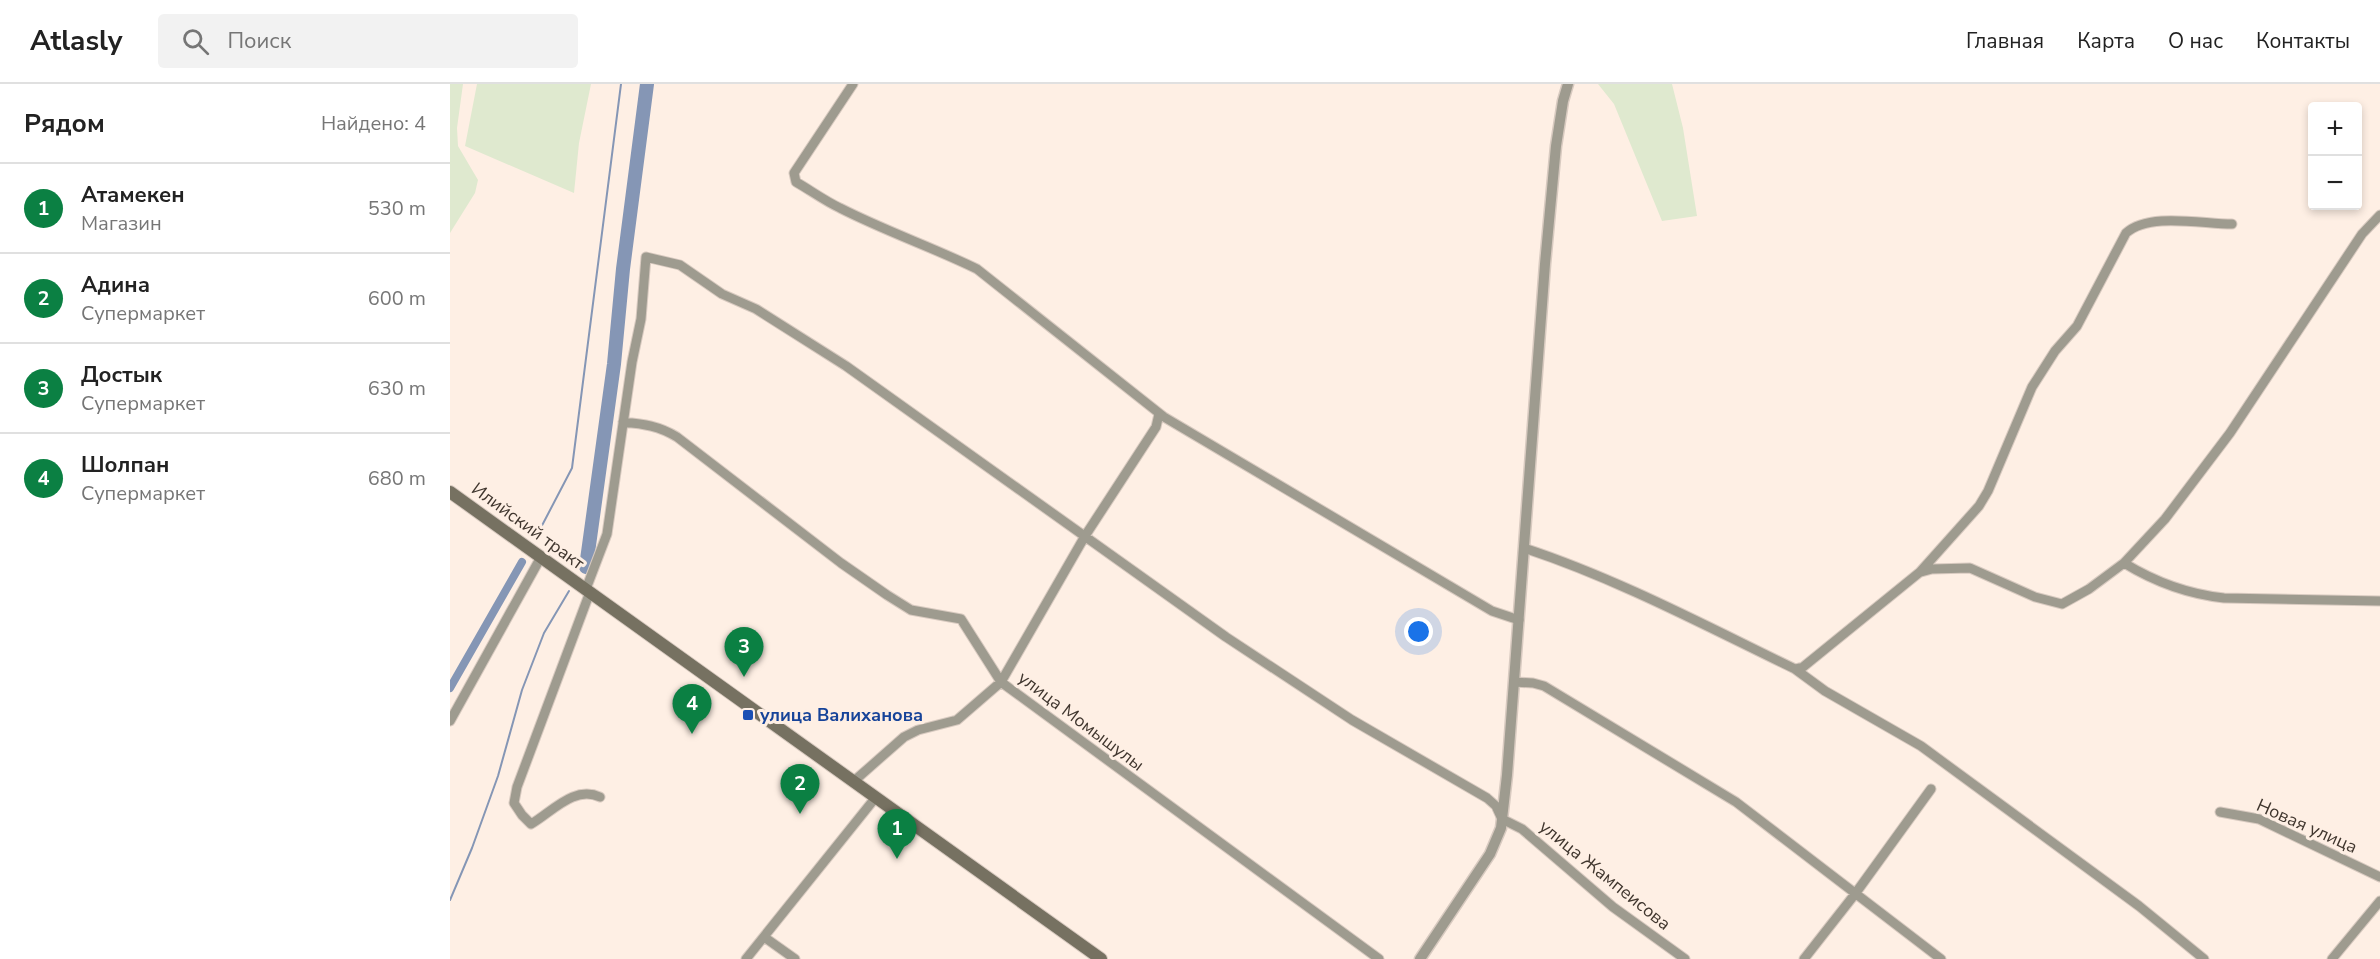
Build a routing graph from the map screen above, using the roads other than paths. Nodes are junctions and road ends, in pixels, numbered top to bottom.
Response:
1 (854, 84) edge
2 (1568, 84) edge
3 (2380, 215) edge
4 (2232, 224) dead end
5 (1159, 414) junction
6 (623, 422) junction
7 (450, 492) edge
8 (1085, 536) junction
9 (1524, 548) junction
10 (541, 557) junction
11 (2124, 563) junction
12 (1920, 572) junction
13 (588, 591) junction
14 (2380, 601) edge
15 (1519, 620) junction
16 (1795, 669) junction
17 (1001, 682) junction
18 (1514, 682) junction
19 (450, 721) edge
20 (854, 781) junction
21 (1931, 789) dead end
22 (600, 796) dead end
23 (876, 797) junction
24 (2220, 812) dead end
25 (1502, 819) junction
26 (2380, 877) edge
27 (1855, 894) junction
28 (2380, 901) edge
29 (764, 937) junction
30 (746, 959) edge
31 (795, 959) edge
32 (1101, 959) edge
33 (1379, 959) edge
34 (1420, 959) edge
35 (1685, 959) edge
36 (1804, 959) edge
37 (1941, 959) edge
38 (2204, 959) edge
39 (2332, 959) edge

1 - 5 street
2 - 9 street
3 - 11 street
4 - 12 street
5 - 8 street
5 - 15 street
6 - 8 street
6 - 13 street
6 - 17 street, улица Момышулы
7 - 10 main road, Илийский тракт
8 - 17 street
8 - 25 street
9 - 15 street
9 - 16 street
10 - 13 main road, Илийский тракт
10 - 19 street
11 - 12 street
11 - 14 street
12 - 16 street
13 - 20 main road
13 - 22 street
15 - 18 street
16 - 38 street
17 - 20 street
17 - 33 street, улица Момышулы
18 - 25 street
18 - 27 street
20 - 23 main road
21 - 27 street
23 - 29 street
23 - 32 main road
24 - 26 street, Новая улица
25 - 34 street
25 - 35 street, улица Жампеисова
27 - 36 street
27 - 37 street
28 - 39 street
29 - 30 street
29 - 31 street

